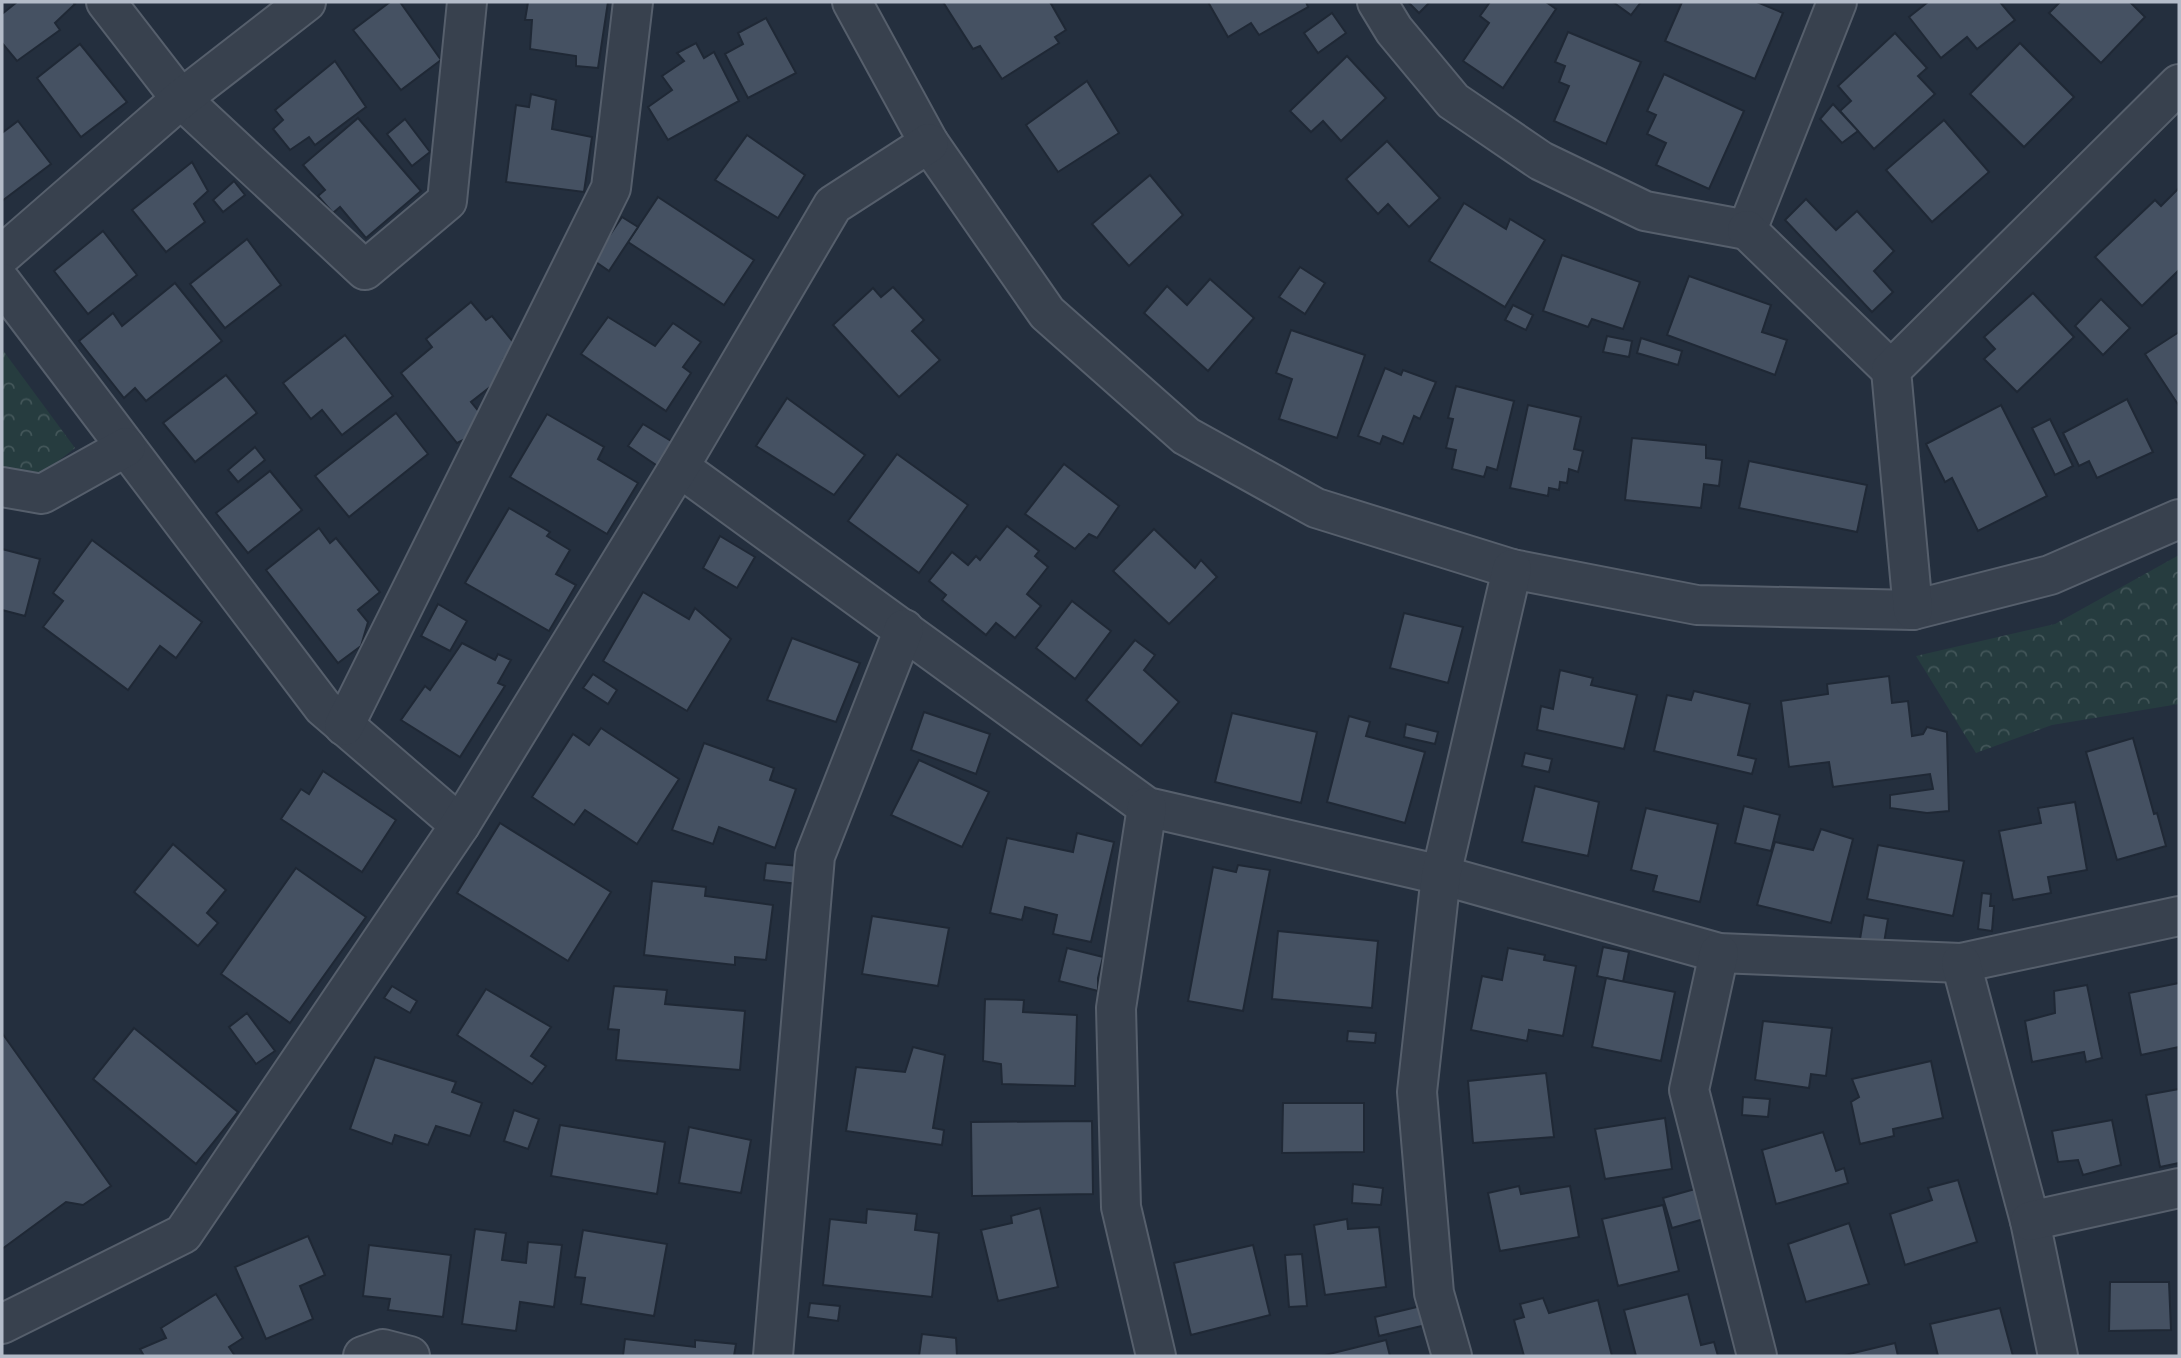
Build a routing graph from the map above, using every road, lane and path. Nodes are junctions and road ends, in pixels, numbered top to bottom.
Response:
1 (106, 2) edge
2 (306, 2) edge
3 (467, 2) edge
4 (634, 2) edge
5 (852, 2) edge
6 (1377, 2) edge
7 (1837, 2) edge
8 (2179, 85) edge
9 (181, 99) junction
10 (929, 143) junction
11 (1747, 230) junction
12 (2, 255) edge
13 (2, 283) edge
14 (1891, 370) junction
15 (126, 447) junction
16 (679, 467) junction
17 (2, 487) edge
18 (2179, 519) edge
19 (1512, 569) junction
20 (1913, 610) junction
21 (904, 629) junction
22 (345, 726) junction
23 (1147, 807) junction
24 (460, 825) junction
25 (1441, 875) junction
26 (2179, 916) edge
27 (1719, 953) junction
28 (1961, 963) junction
29 (2179, 1188) edge
30 (2030, 1221) junction
31 (2, 1324) edge
32 (363, 1356) edge
33 (410, 1356) edge
34 (773, 1356) edge
35 (1156, 1356) edge
36 (1452, 1356) edge
37 (1757, 1356) edge
38 (2058, 1356) edge

1 - 9 street
2 - 9 street
3 - 9 street
4 - 22 street
5 - 10 street
6 - 11 street
7 - 11 street
8 - 14 street
9 - 12 street
10 - 16 street
10 - 19 street
11 - 14 street
13 - 15 street
14 - 20 street
15 - 17 street
15 - 22 street
16 - 21 street
16 - 24 street
18 - 20 street
19 - 20 street
19 - 25 street
21 - 23 street
21 - 34 street
22 - 24 street
23 - 25 street
23 - 35 street
24 - 31 street
25 - 27 street
25 - 36 street
26 - 28 street
27 - 28 street
27 - 37 street
28 - 30 street
29 - 30 street
30 - 38 street
32 - 33 street

